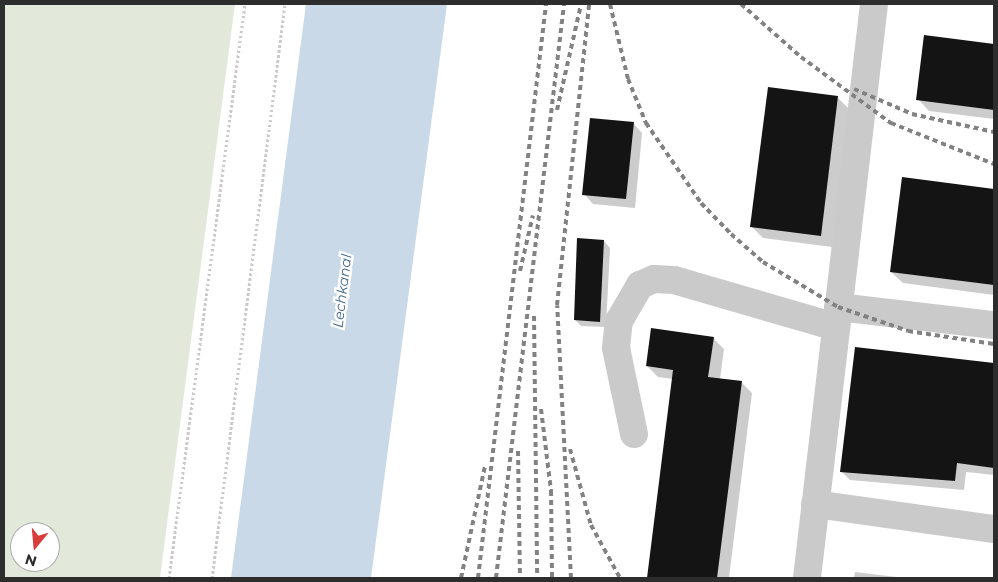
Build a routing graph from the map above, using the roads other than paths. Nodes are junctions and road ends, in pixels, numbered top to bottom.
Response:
1 (874, 4) edge
2 (837, 317) junction
3 (994, 326) edge
4 (634, 434) dead end
5 (815, 504) junction
6 (994, 528) edge
7 (807, 578) edge

1 - 2 lane
2 - 3 lane
2 - 4 lane
2 - 5 lane
5 - 6 lane
5 - 7 lane

